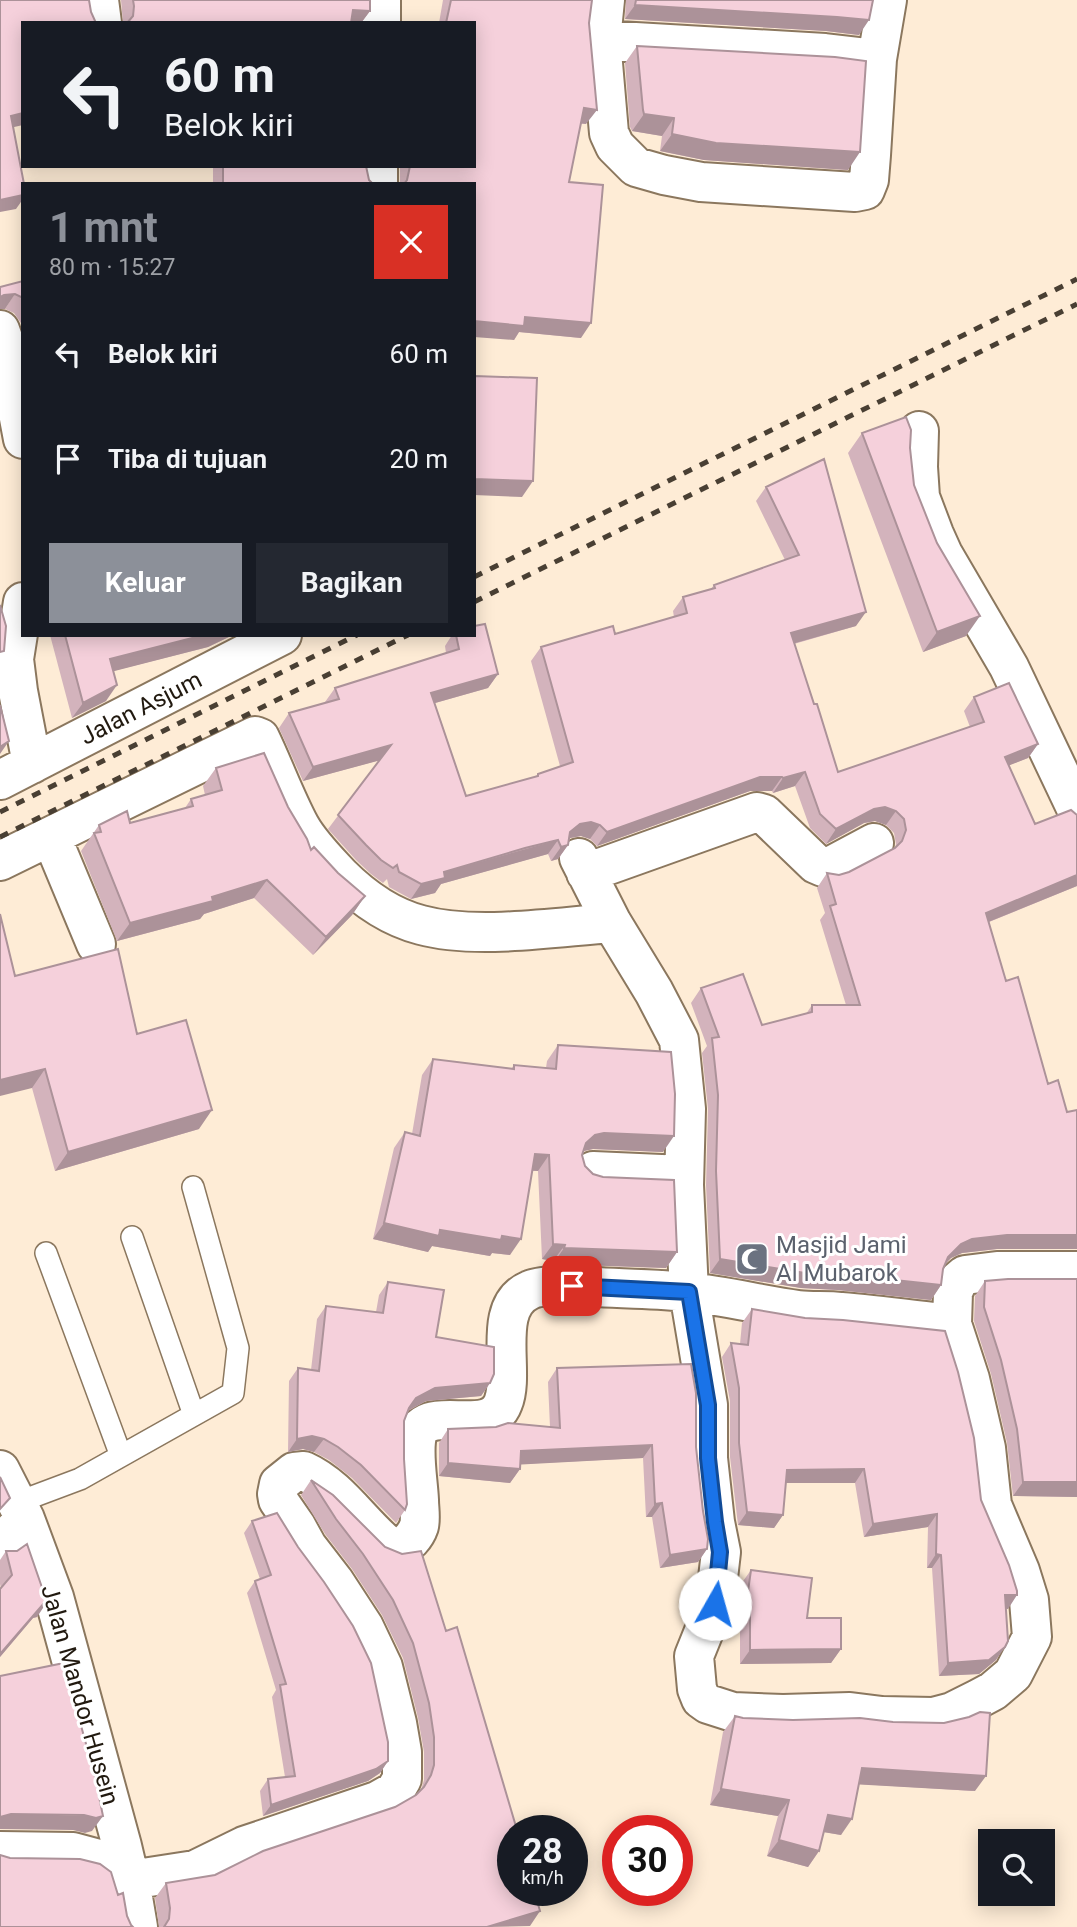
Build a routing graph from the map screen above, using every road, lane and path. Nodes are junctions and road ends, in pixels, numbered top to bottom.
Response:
1 (99, 0) edge
2 (382, 0) edge
3 (605, 0) edge
4 (887, 0) edge
5 (102, 21) edge
6 (381, 21) edge
7 (601, 40) junction
8 (877, 58) junction
9 (0, 330) edge
10 (21, 428) edge
11 (919, 431) dead end
12 (21, 615) edge
13 (278, 637) edge
14 (16, 772) edge
15 (1077, 810) edge
16 (51, 836) junction
17 (874, 843) dead end
18 (0, 861) edge
19 (612, 923) junction
20 (96, 944) dead end
21 (593, 1171) edge
22 (684, 1175) junction
23 (193, 1187) dead end
24 (131, 1237) dead end
25 (46, 1253) dead end
26 (1077, 1271) edge
27 (689, 1292) junction
28 (952, 1324) junction
29 (194, 1415) junction
30 (121, 1456) junction
31 (10, 1509) edge
32 (0, 1851) edge
33 (131, 1880) junction
34 (138, 1927) edge

1 - 5 street
2 - 6 street
3 - 7 street
4 - 8 street
7 - 8 street
7 - 8 street
9 - 10 street
11 - 15 street
12 - 14 street
13 - 14 street, Jalan Asjum
16 - 18 street
16 - 19 street
16 - 20 street
17 - 19 street
19 - 22 street
21 - 22 street
22 - 27 street
23 - 29 lane
24 - 29 lane
25 - 30 lane
26 - 28 street
27 - 28 street
27 - 28 street
27 - 33 street
29 - 30 lane
30 - 31 lane
31 - 33 street, Jalan Mandor Husein
32 - 33 street
33 - 34 street, Jalan Mandor Husein

